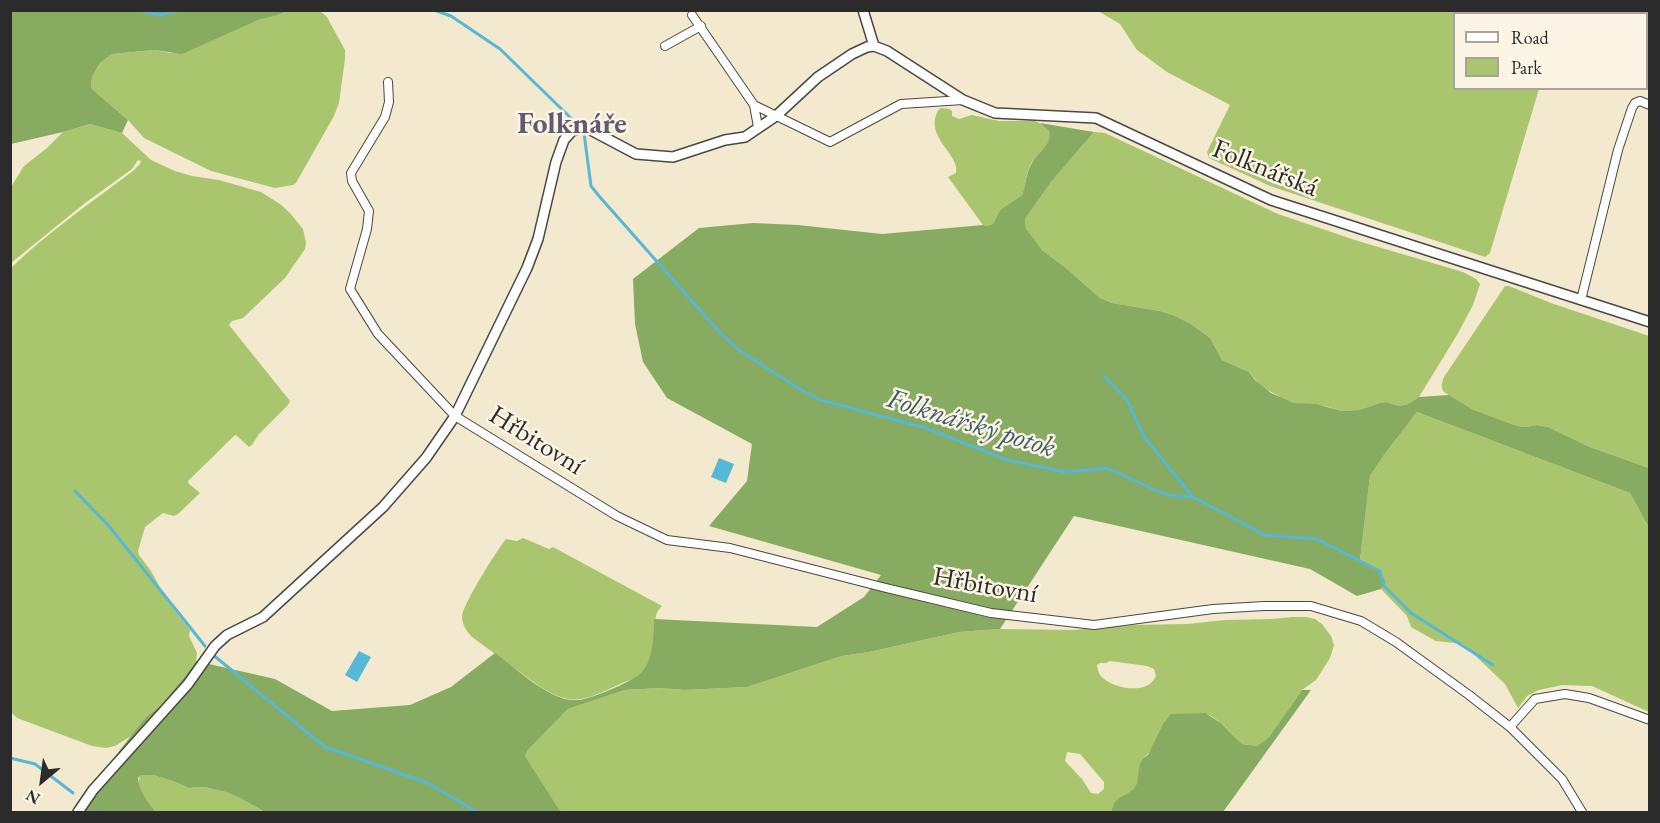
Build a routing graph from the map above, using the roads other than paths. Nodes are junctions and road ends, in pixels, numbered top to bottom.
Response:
1 (863, 10) edge
2 (692, 15) dead end
3 (701, 26) junction
4 (665, 46) dead end
5 (874, 46) junction
6 (388, 82) dead end
7 (963, 100) junction
8 (754, 105) junction
9 (1650, 105) edge
10 (776, 116) junction
11 (758, 127) junction
12 (1581, 300) junction
13 (1650, 322) edge
14 (455, 416) junction
15 (1650, 720) edge
16 (1510, 727) junction
17 (78, 813) edge
18 (1582, 813) edge

1 - 5 street
2 - 3 street
3 - 4 street
3 - 8 street
5 - 7 street, Folknářská
5 - 10 street
6 - 14 street, Hřbitovní
7 - 10 street
7 - 12 street, Folknářská
8 - 10 street
8 - 11 street
9 - 12 street
10 - 11 street
11 - 14 street
12 - 13 street, Folknářská
14 - 16 street, Hřbitovní
14 - 17 street
15 - 16 street
16 - 18 street, Hřbitovní

